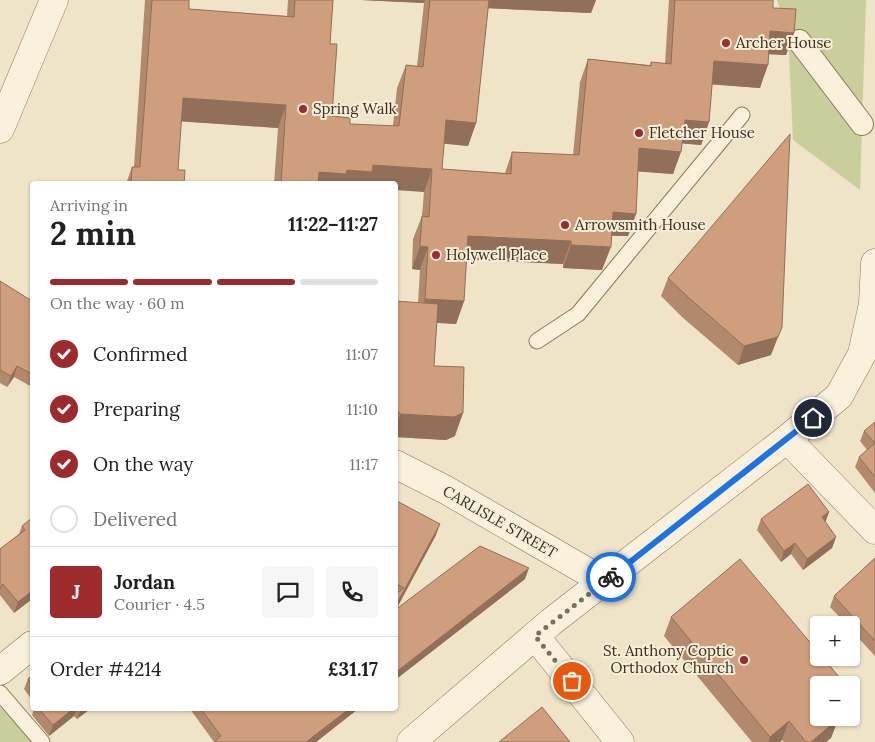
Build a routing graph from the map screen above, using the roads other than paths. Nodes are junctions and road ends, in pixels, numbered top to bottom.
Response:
1 (54, 0) edge
2 (799, 41) dead end
3 (742, 115) dead end
4 (862, 124) dead end
5 (0, 129) edge
6 (875, 263) edge
7 (537, 341) dead end
8 (787, 439) junction
9 (398, 466) edge
10 (875, 530) edge
11 (604, 582) junction
12 (535, 636) junction
13 (30, 647) edge
14 (0, 671) edge
15 (0, 693) edge
16 (42, 742) edge
17 (411, 742) edge
18 (620, 742) edge

1 - 5 street
2 - 4 street
3 - 7 lane
6 - 8 street
8 - 10 street
8 - 11 street
9 - 11 street, CARLISLE STREET
11 - 12 street
12 - 17 street
12 - 18 street
13 - 14 street
15 - 16 lane

